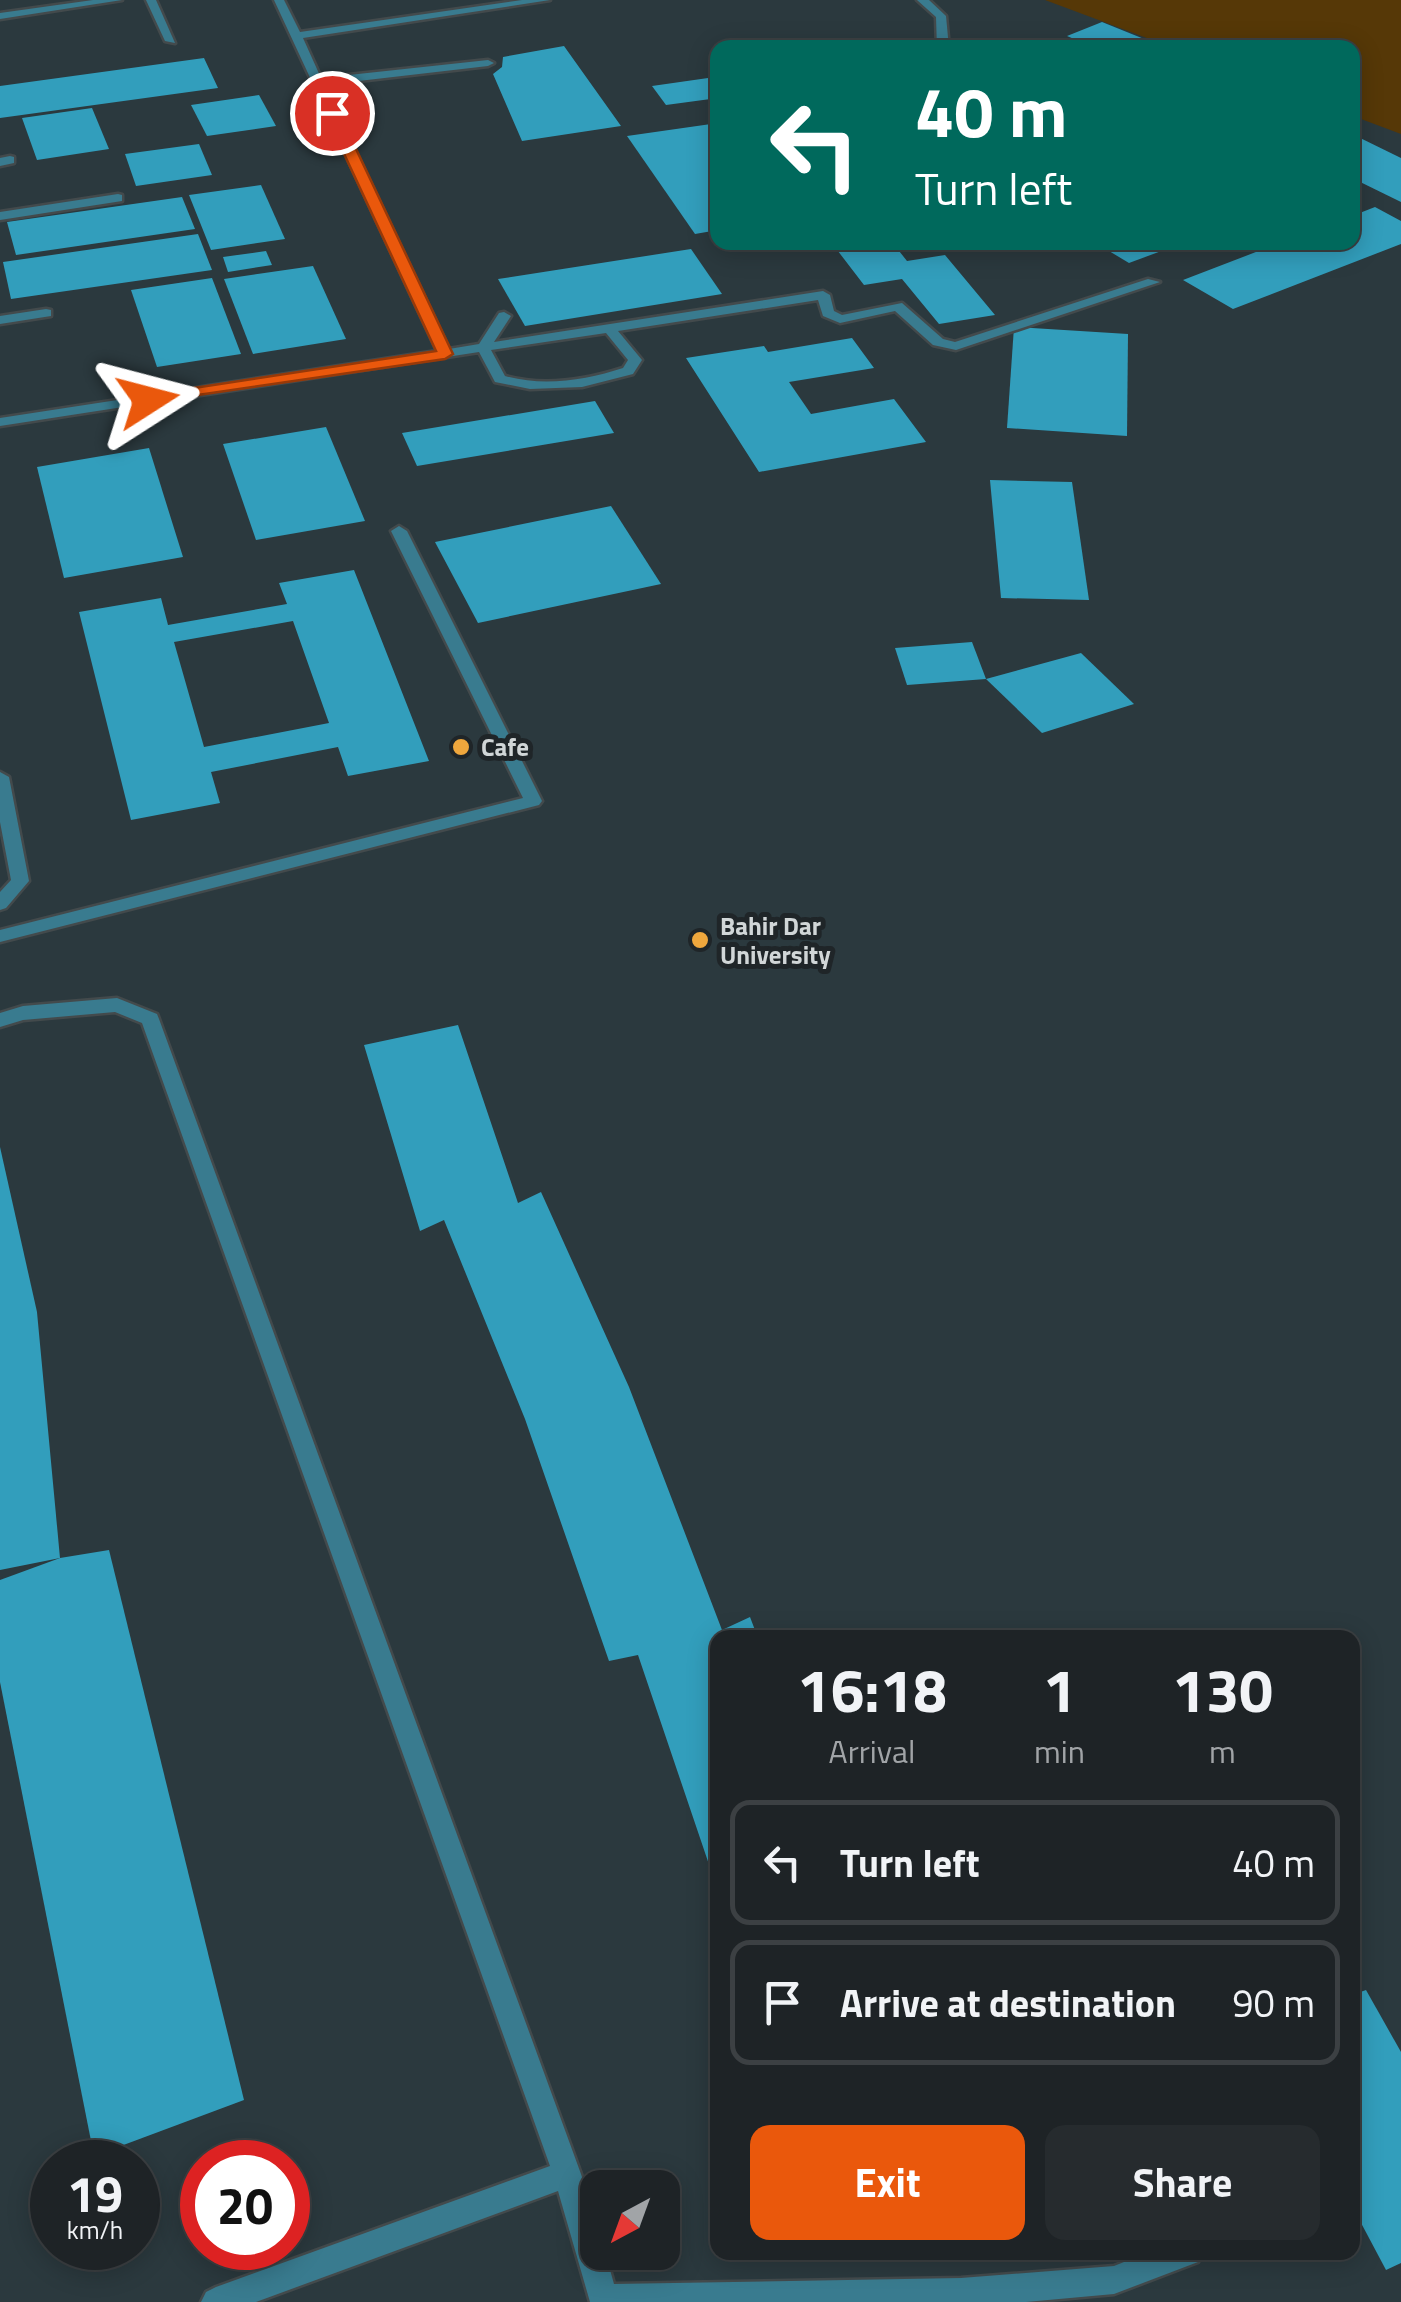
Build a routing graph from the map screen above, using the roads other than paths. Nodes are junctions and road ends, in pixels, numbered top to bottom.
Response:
1 (118, 0) edge
2 (151, 0) edge
3 (279, 0) edge
4 (545, 0) edge
5 (922, 0) edge
6 (0, 16) edge
7 (295, 36) junction
8 (942, 40) edge
9 (171, 41) dead end
10 (488, 63) dead end
11 (317, 82) junction
12 (118, 198) dead end
13 (0, 216) edge
14 (1153, 282) dead end
15 (46, 314) dead end
16 (504, 316) dead end
17 (0, 320) edge
18 (609, 328) junction
19 (483, 348) junction
20 (445, 354) junction
21 (0, 422) edge
22 (399, 531) dead end
23 (0, 777) edge
24 (0, 904) edge
25 (0, 936) edge
26 (0, 1020) edge
27 (567, 2174) junction
28 (1167, 2260) edge
29 (605, 2300) edge
30 (216, 2302) edge

1 - 6 lane
2 - 9 lane
3 - 7 lane
4 - 7 lane
5 - 8 lane
7 - 11 lane
10 - 11 lane
11 - 20 lane
12 - 13 lane
14 - 18 lane
15 - 17 lane
16 - 19 lane
18 - 19 lane
18 - 19 lane
19 - 20 lane
20 - 21 lane
22 - 25 lane
23 - 24 lane
26 - 27 lane
27 - 29 lane
27 - 30 lane
28 - 29 lane

